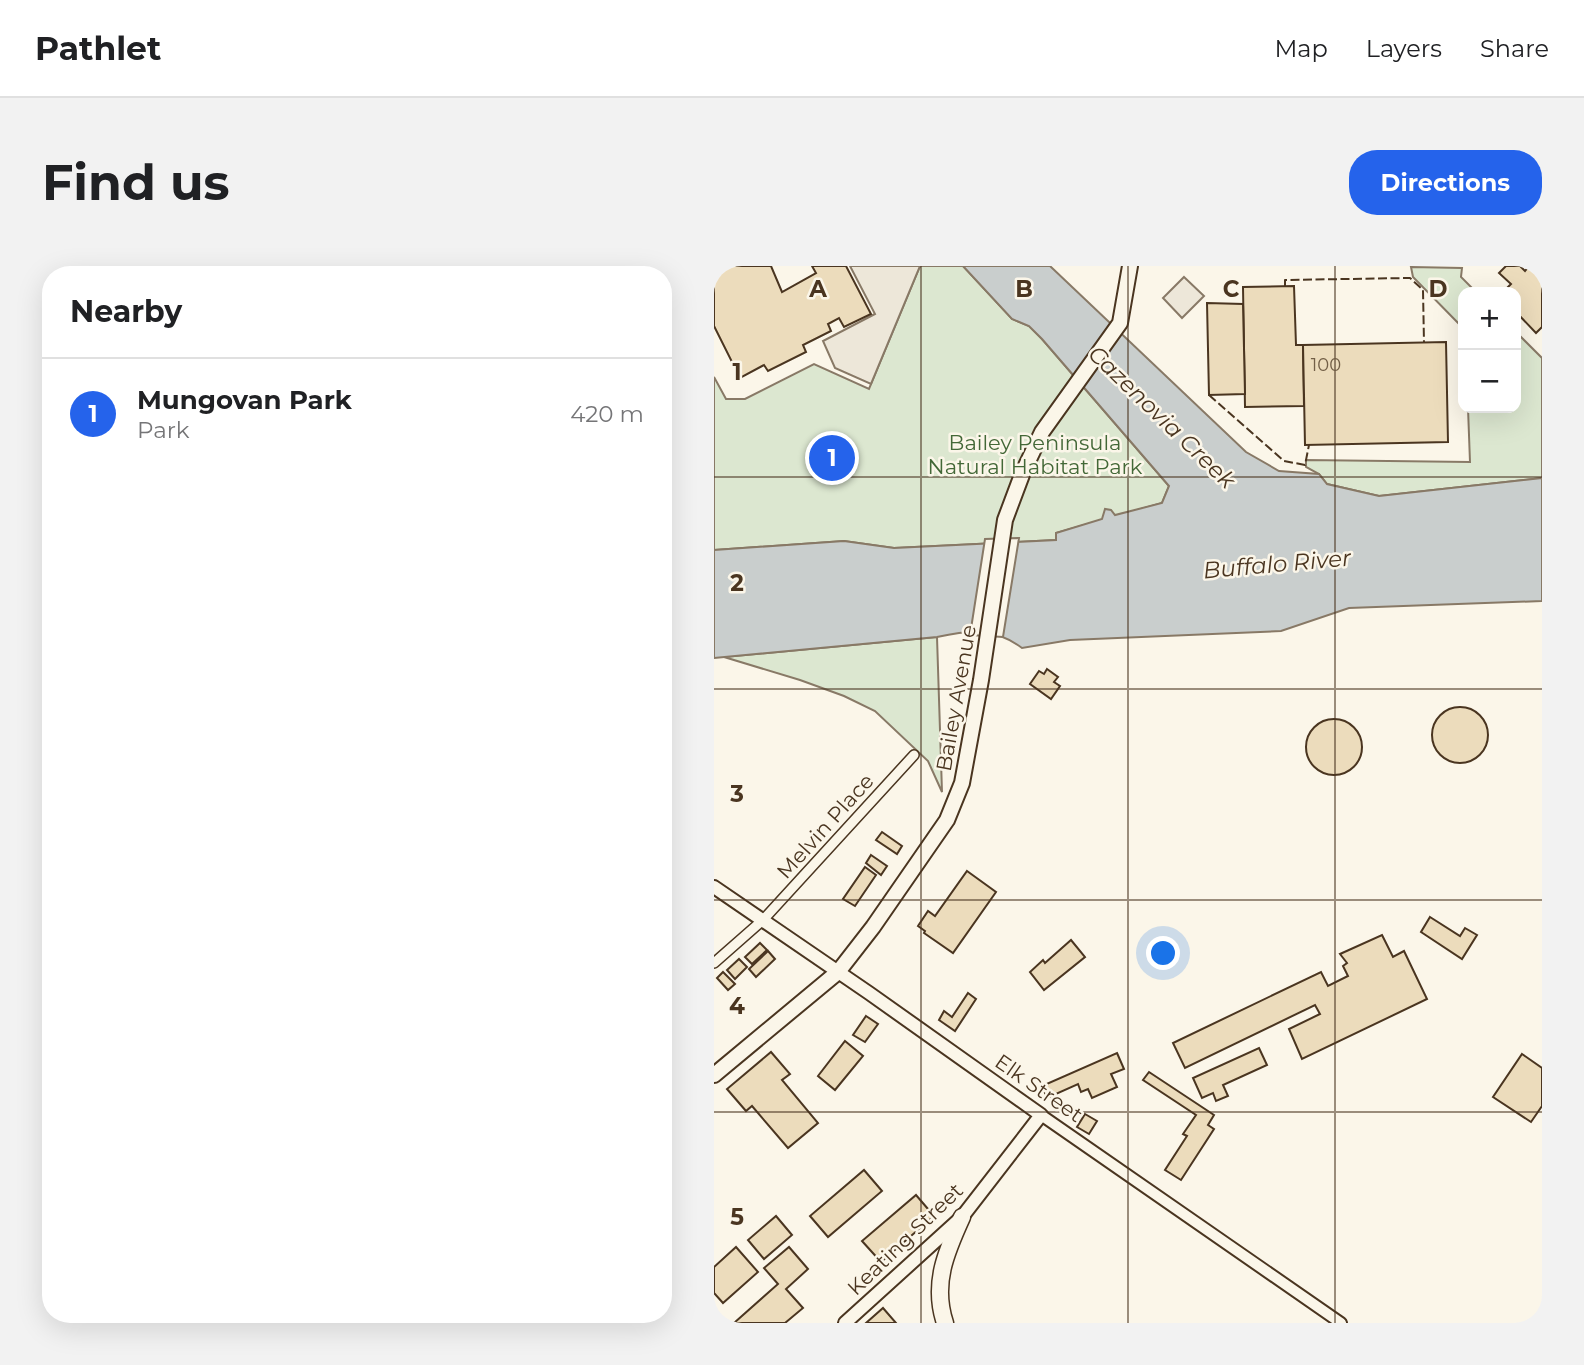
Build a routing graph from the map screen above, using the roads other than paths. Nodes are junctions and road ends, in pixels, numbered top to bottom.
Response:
1 (1130, 266) edge
2 (914, 755) dead end
3 (714, 887) edge
4 (763, 920) junction
5 (714, 964) edge
6 (838, 972) junction
7 (714, 1075) edge
8 (1041, 1115) junction
9 (962, 1217) junction
10 (845, 1323) edge
11 (945, 1323) edge
12 (1341, 1323) edge

1 - 6 main road, Bailey Avenue
2 - 4 street, Melvin Place
3 - 4 main road, Elk Street
4 - 5 street, Melvin Place
4 - 6 main road, Elk Street
6 - 7 main road, Bailey Avenue
6 - 8 main road, Elk Street
8 - 9 main road, Keating Street
8 - 12 street, Elk Street
9 - 10 main road, Keating Street
9 - 11 highway

